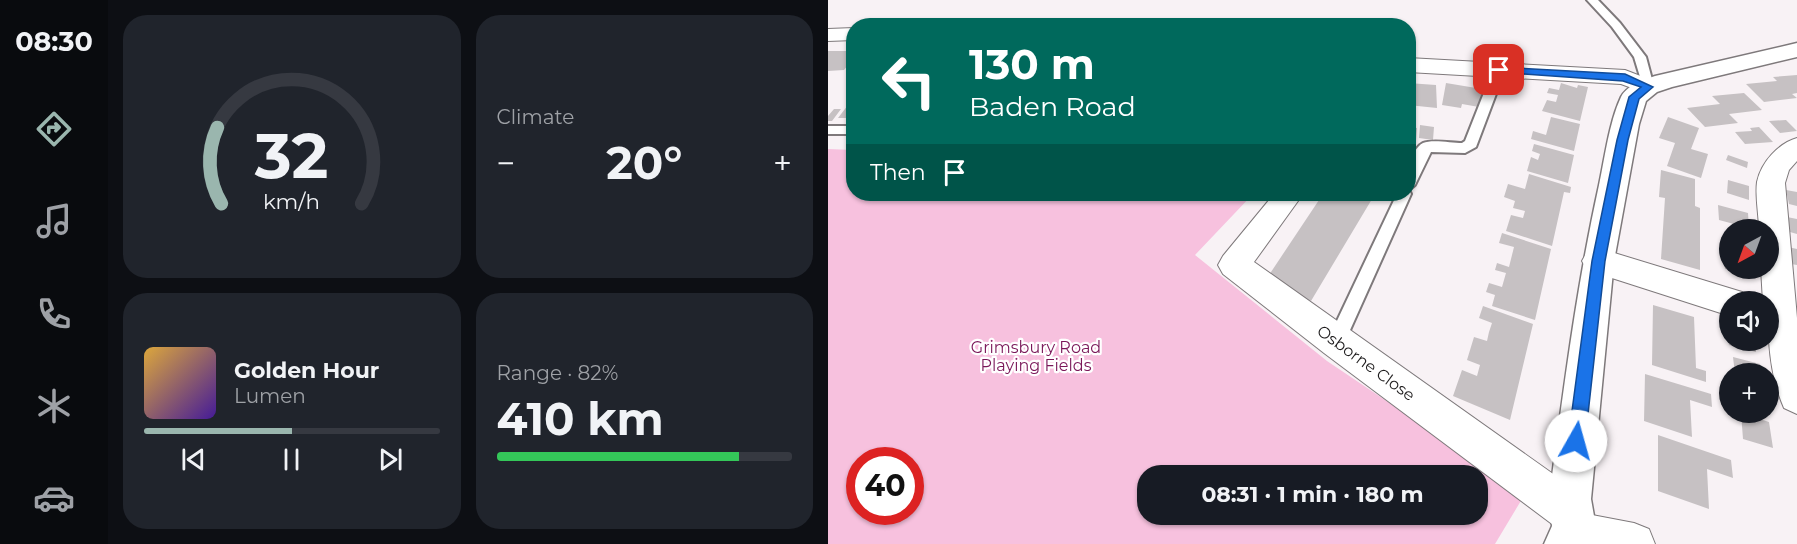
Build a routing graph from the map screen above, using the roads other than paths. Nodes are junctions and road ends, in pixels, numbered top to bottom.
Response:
1 (1592, 0) edge
2 (846, 34) edge
3 (828, 35) edge
4 (1797, 50) edge
5 (1416, 65) edge
6 (1499, 70) junction
7 (1648, 87) junction
8 (828, 130) edge
9 (846, 130) edge
10 (1797, 147) edge
11 (1416, 168) edge
12 (1284, 201) edge
13 (1401, 201) edge
14 (1598, 261) junction
15 (1774, 291) edge
16 (1719, 299) edge
17 (1779, 333) edge
18 (1336, 342) junction
19 (1797, 396) edge
20 (1571, 530) edge
21 (1634, 544) edge

1 - 7 lane
2 - 3 street
4 - 7 street
5 - 6 street
6 - 7 street
6 - 11 lane
7 - 14 street
8 - 9 lane
10 - 15 street
12 - 18 street, Osborne Close
13 - 18 lane
14 - 16 street
14 - 20 street
17 - 19 street
18 - 20 street, Osborne Close
20 - 21 street

